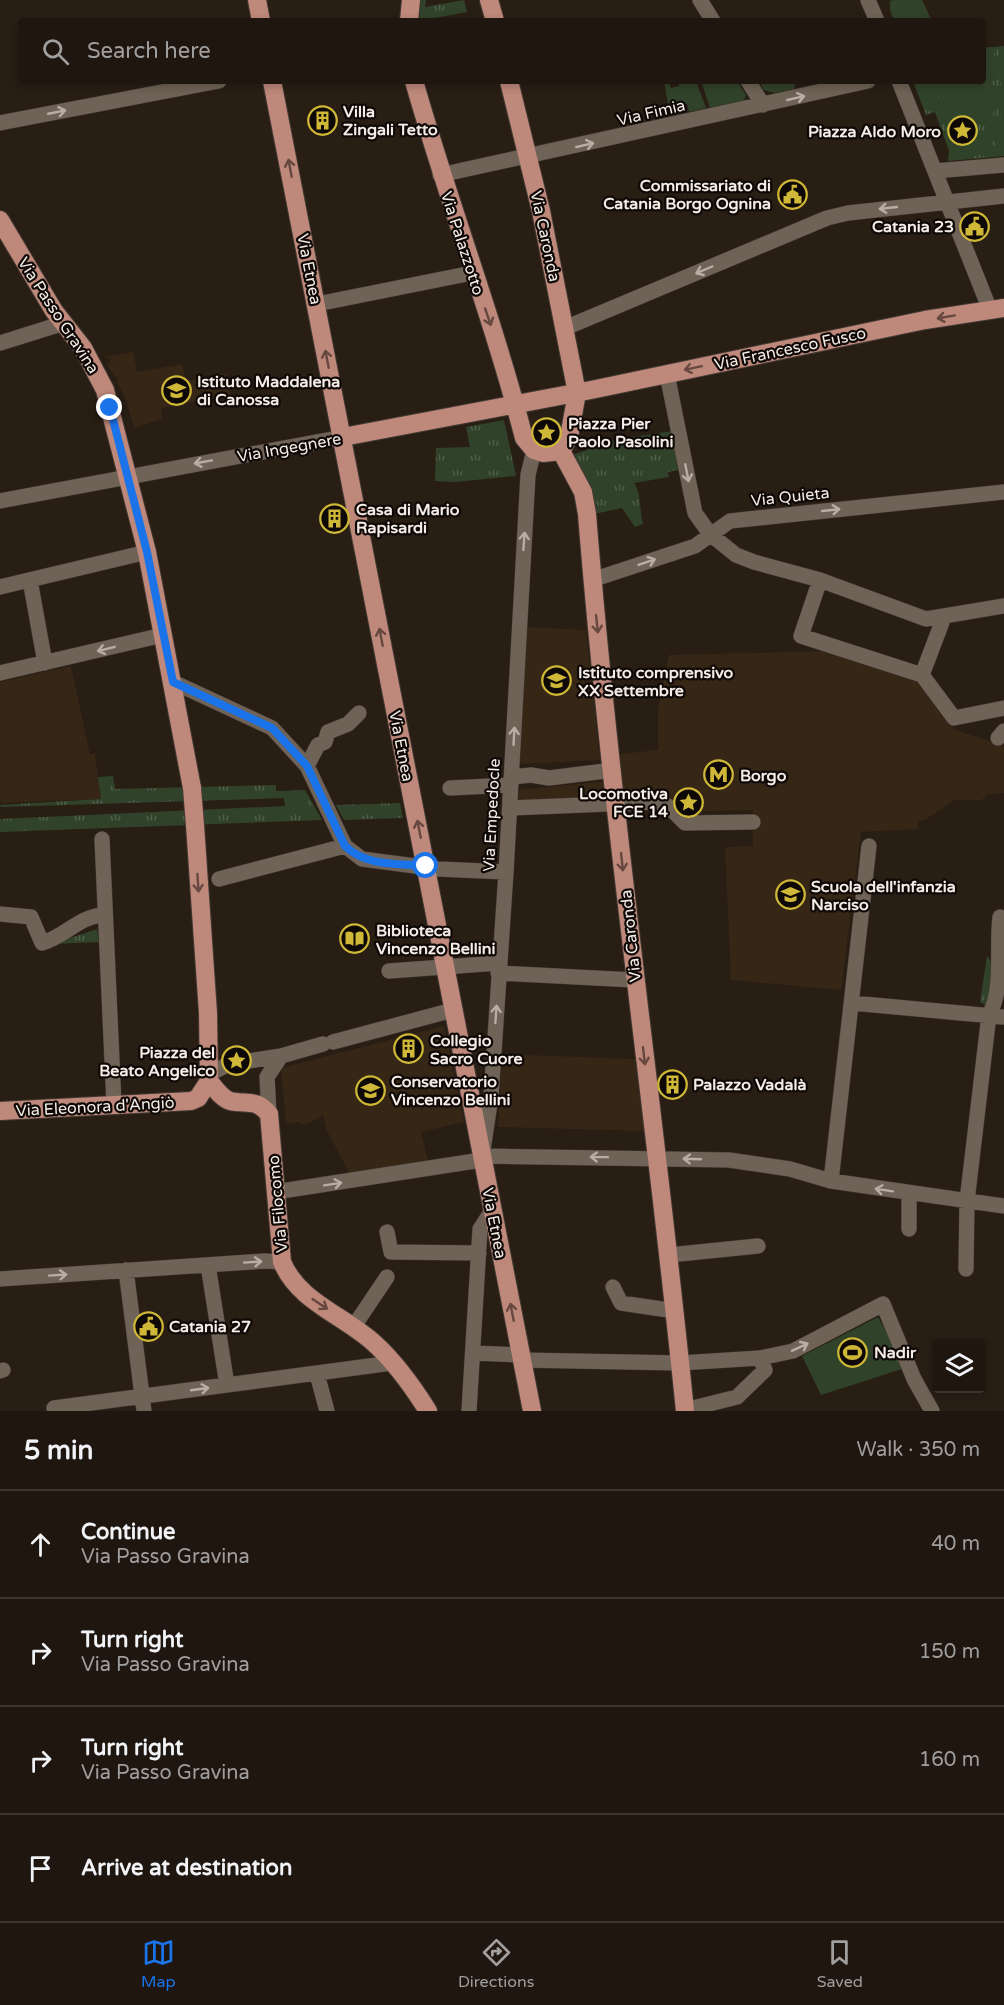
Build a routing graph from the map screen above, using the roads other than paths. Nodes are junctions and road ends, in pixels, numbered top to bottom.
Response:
1 (257, 0) edge
2 (411, 0) edge
3 (489, 0) edge
4 (700, 0) edge
5 (868, 0) edge
6 (260, 18) edge
7 (409, 18) edge
8 (494, 18) edge
9 (711, 18) edge
10 (876, 18) edge
11 (203, 84) edge
12 (273, 84) edge
13 (415, 84) edge
14 (510, 84) edge
15 (750, 84) edge
16 (855, 84) edge
17 (900, 84) edge
18 (763, 105) junction
19 (0, 123) edge
20 (528, 158) junction
21 (1004, 165) edge
22 (935, 171) junction
23 (440, 175) junction
24 (1004, 196) edge
25 (946, 201) junction
26 (1, 222) edge
27 (472, 273) junction
28 (316, 304) junction
29 (997, 309) edge
30 (64, 323) junction
31 (565, 328) junction
32 (0, 343) edge
33 (667, 374) junction
34 (577, 393) junction
35 (515, 405) junction
36 (343, 437) junction
37 (534, 450) junction
38 (565, 457) junction
39 (127, 476) junction
40 (1004, 492) edge
41 (0, 501) edge
42 (710, 534) junction
43 (147, 552) junction
44 (30, 580) junction
45 (592, 580) junction
46 (820, 580) junction
47 (0, 587) edge
48 (1004, 606) edge
49 (944, 616) junction
50 (163, 635) junction
51 (45, 663) junction
52 (0, 673) edge
53 (922, 675) junction
54 (173, 682) junction
55 (1004, 708) edge
56 (359, 713) dead end
57 (307, 766) junction
58 (613, 770) junction
59 (511, 781) junction
60 (450, 788) dead end
61 (616, 804) junction
62 (510, 808) junction
63 (753, 822) dead end
64 (102, 839) dead end
65 (345, 846) junction
66 (869, 846) dead end
67 (426, 866) junction
68 (506, 872) junction
69 (219, 879) dead end
70 (0, 914) edge
71 (105, 915) junction
72 (1000, 917) dead end
73 (445, 965) junction
74 (498, 968) junction
75 (389, 971) dead end
76 (634, 980) junction
77 (852, 1003) junction
78 (453, 1010) junction
79 (996, 1016) edge
80 (281, 1056) junction
81 (209, 1078) junction
82 (114, 1105) junction
83 (0, 1110) edge
84 (269, 1114) junction
85 (483, 1156) junction
86 (658, 1158) junction
87 (831, 1181) junction
88 (275, 1192) junction
89 (909, 1193) junction
90 (967, 1201) junction
91 (1004, 1206) edge
92 (493, 1209) junction
93 (909, 1229) dead end
94 (387, 1232) dead end
95 (758, 1246) dead end
96 (479, 1253) junction
97 (669, 1255) junction
98 (282, 1262) junction
99 (208, 1264) junction
100 (966, 1269) dead end
101 (126, 1270) junction
102 (504, 1270) junction
103 (478, 1271) junction
104 (387, 1277) dead end
105 (0, 1279) edge
106 (613, 1287) dead end
107 (675, 1311) junction
108 (354, 1326) junction
109 (473, 1353) junction
110 (521, 1358) junction
111 (760, 1358) junction
112 (392, 1363) junction
113 (680, 1363) junction
114 (317, 1374) junction
115 (227, 1385) junction
116 (143, 1404) edge
117 (54, 1408) dead end
118 (327, 1411) edge
119 (429, 1411) edge
120 (469, 1411) edge
121 (532, 1411) edge
122 (685, 1411) edge
123 (932, 1411) edge

1 - 6 main road
2 - 7 main road
3 - 8 main road
4 - 9 street
5 - 10 street
19 -> 11 street
28 -> 12 main road, Via Etnea
13 - 23 main road, Via Palazzotto
14 - 20 main road, Via Caronda
15 - 18 street
18 -> 16 street, Via Fimia
17 - 22 street
20 -> 18 street, Via Fimia
20 - 23 street, Via Fimia
20 - 31 main road, Via Caronda
21 - 22 street
22 - 25 street
23 - 27 main road, Via Palazzotto
24 - 25 street
25 - 29 street
25 -> 31 street
26 - 30 main road, Via Passo Gravina
27 - 28 street
27 -> 35 main road, Via Palazzotto
36 -> 28 main road, Via Etnea
29 -> 33 main road, Via Francesco Fusco
30 - 32 street
30 - 39 main road, Via Passo Gravina
31 - 34 main road, Via Caronda
33 - 34 main road, Via Francesco Fusco
33 -> 42 street
34 - 35 main road, Via Ingegnere
34 - 38 main road
35 - 36 main road, Via Ingegnere
35 - 37 main road, Via Palazzotto
36 -> 39 street, Via Ingegnere
67 -> 36 main road, Via Etnea
37 - 38 main road
59 -> 37 street, Via Empedocle
38 - 45 main road, Via Caronda
39 - 41 street, Via Ingegnere
39 - 43 main road, Via Passo Gravina
42 -> 40 street, Via Quieta
45 -> 42 street, Via Quieta
42 - 46 street
43 - 44 street
43 - 50 main road, Via Passo Gravina
44 - 47 street
44 - 51 street
45 -> 58 main road, Via Caronda
46 - 49 street
46 - 53 street
48 - 49 street
49 - 53 street
50 -> 51 street
50 - 54 main road, Via Passo Gravina
51 - 52 street
53 - 55 street
54 - 57 street
54 -> 81 main road, bridge
56 - 57 street
57 - 65 street
58 - 59 street
58 - 61 main road, Via Caronda
59 - 60 street
59 - 62 street, Via Empedocle
61 - 62 street
61 - 63 street
61 -> 76 main road, Via Caronda
62 - 68 street, Via Empedocle
64 - 71 street
65 - 67 street
65 - 69 street
66 - 77 street
67 - 68 street
67 - 73 main road, Via Etnea
68 - 74 street, Via Empedocle
70 - 71 street
71 - 82 street
72 - 79 street
73 - 74 street
73 - 75 street
73 - 78 main road, Via Etnea
74 - 76 street
85 -> 74 street, Via Empedocle
76 -> 86 main road, Via Caronda
77 - 79 street
77 - 87 street
78 - 80 street
78 - 85 main road, Via Etnea
79 - 90 street
80 - 81 street
80 - 84 street
81 - 82 main road, Via Eleonora d'Angiò
81 - 84 main road
82 - 83 main road, Via Eleonora d'Angiò
84 - 88 main road, Via Filocomo
86 -> 85 street
88 -> 85 street
85 - 92 main road, Via Etnea
87 -> 86 street
86 - 97 main road, Via Caronda
89 -> 87 street
88 - 98 main road, Via Filocomo
89 - 90 street
89 - 93 street
90 - 91 street
90 - 100 street
92 - 96 street
92 - 102 main road, Via Etnea
94 - 96 street
95 - 97 street
96 - 103 street
97 - 107 main road, Via Caronda
99 -> 98 street
98 -> 108 main road, Via Filocomo
99 - 101 street
99 - 115 street
105 -> 101 street
101 - 116 street
102 - 103 street
110 -> 102 main road, Via Etnea
103 - 109 street
104 - 108 street
106 - 107 street
107 - 113 main road, Via Caronda
108 - 112 main road, Via Filocomo
109 - 110 street
109 - 120 street
110 - 113 street
110 - 121 main road, Via Etnea
111 - 113 street
111 - 122 street
111 -> 123 street
112 - 114 street
112 - 119 main road, Via Filocomo
113 - 122 main road, Via Caronda
114 - 115 street
114 - 118 street
116 -> 115 street
116 - 117 street

